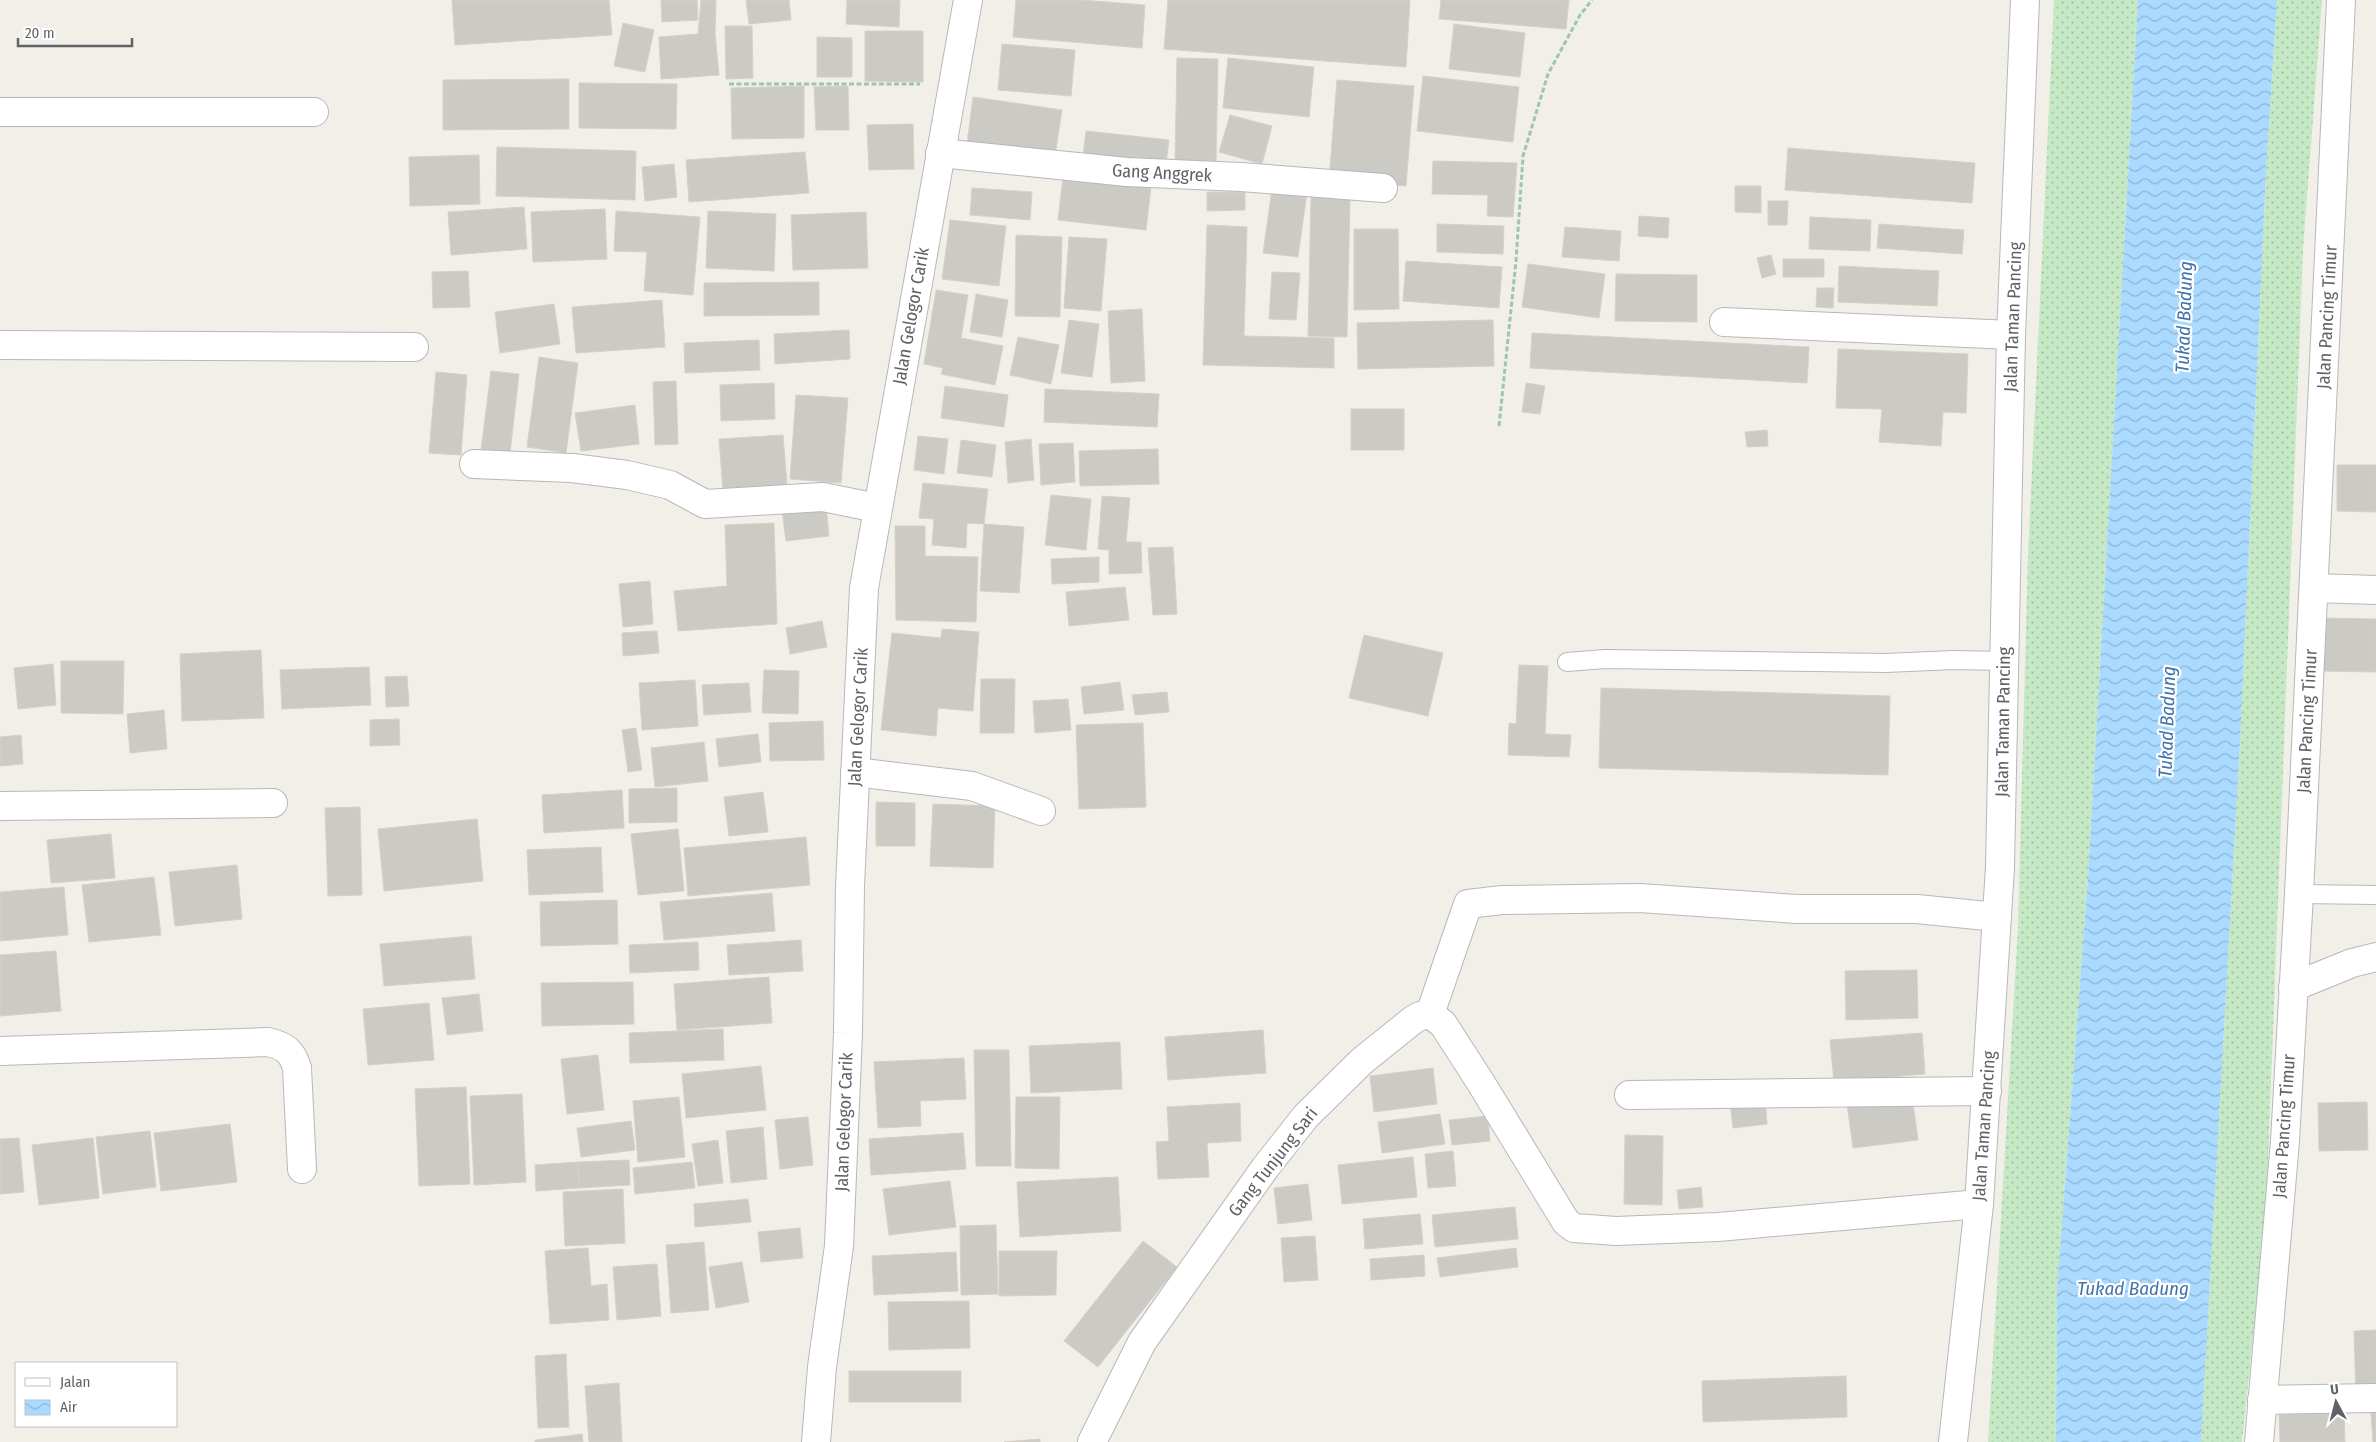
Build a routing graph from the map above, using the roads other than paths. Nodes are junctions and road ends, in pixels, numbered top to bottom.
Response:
1 (968, 0) edge
2 (2025, 0) edge
3 (2341, 0) edge
4 (0, 112) edge
5 (314, 112) dead end
6 (940, 153) junction
7 (1383, 188) dead end
8 (1724, 322) dead end
9 (2011, 335) junction
10 (0, 345) edge
11 (414, 347) dead end
12 (474, 464) dead end
13 (877, 508) junction
14 (2314, 588) junction
15 (2376, 590) edge
16 (2004, 661) junction
17 (1567, 662) dead end
18 (855, 772) junction
19 (273, 803) dead end
20 (0, 806) edge
21 (1041, 811) dead end
22 (2299, 894) junction
23 (2376, 895) edge
24 (1997, 917) junction
25 (2376, 957) edge
26 (2293, 988) junction
27 (1430, 1014) junction
28 (0, 1051) edge
29 (1987, 1091) junction
30 (1629, 1095) dead end
31 (302, 1169) dead end
32 (1979, 1204) junction
33 (2376, 1398) edge
34 (2262, 1400) junction
35 (816, 1442) edge
36 (1092, 1442) edge
37 (1953, 1442) edge
38 (2258, 1442) edge

1 - 6 street, Jalan Gelogor Carik
2 - 9 street, Jalan Taman Pancing
3 - 14 street, Jalan Pancing Timur
4 - 5 street
6 - 7 street, Gang Anggrek
6 - 13 street, Jalan Gelogor Carik
8 - 9 street
9 - 16 street, Jalan Taman Pancing
10 - 11 street
12 - 13 street
13 - 18 street, Jalan Gelogor Carik
14 - 15 street
14 - 22 street, Jalan Pancing Timur
16 - 17 lane
16 - 24 street, Jalan Taman Pancing
18 - 21 street
18 - 35 street, Jalan Gelogor Carik
19 - 20 street
22 - 23 lane
22 - 26 street, Jalan Pancing Timur
24 - 27 street
24 - 29 street, Jalan Taman Pancing
25 - 26 street
26 - 34 street, Jalan Pancing Timur
27 - 32 street
27 - 36 street, Gang Tunjung Sari
28 - 31 street
29 - 30 street
29 - 32 street, Jalan Taman Pancing
32 - 37 street, Jalan Taman Pancing
33 - 34 street
34 - 38 street, Jalan Pancing Timur

